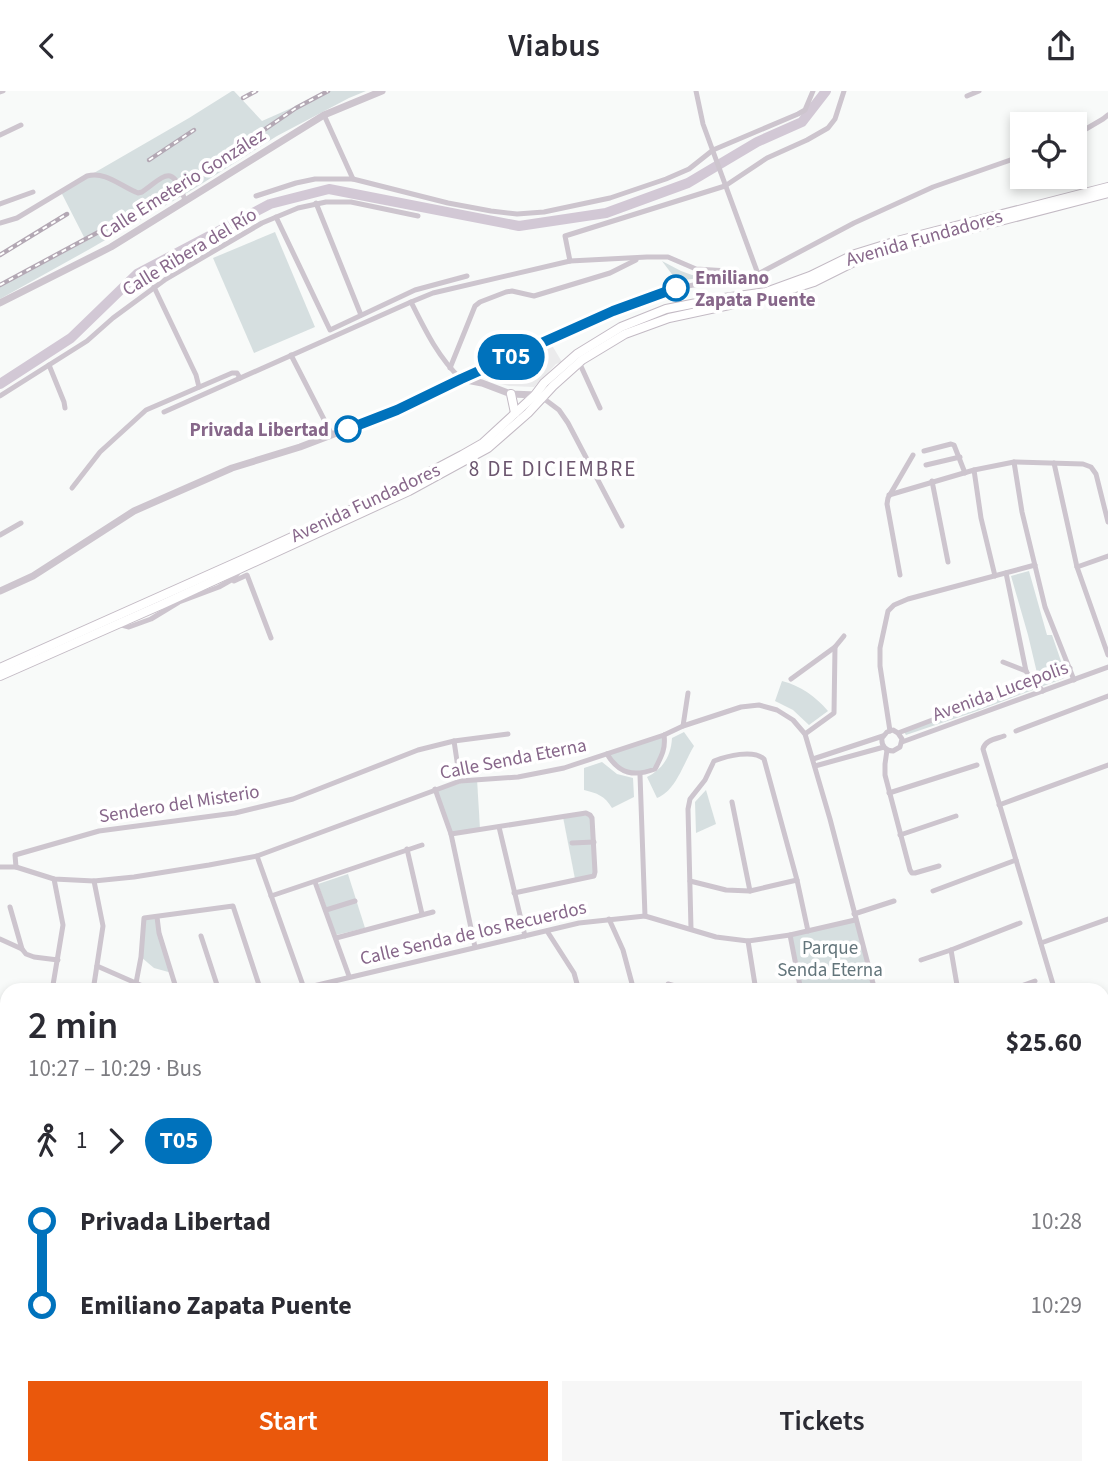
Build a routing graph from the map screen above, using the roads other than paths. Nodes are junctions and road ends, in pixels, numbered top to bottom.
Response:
1 (382, 91) edge
2 (696, 91) edge
3 (813, 91) edge
4 (844, 91) edge
5 (979, 91) edge
6 (967, 96) dead end
7 (324, 115) junction
8 (1108, 115) edge
9 (21, 125) dead end
10 (1087, 129) edge
11 (0, 135) edge
12 (713, 150) junction
13 (1010, 160) edge
14 (353, 179) junction
15 (725, 183) junction
16 (1108, 187) edge
17 (33, 192) dead end
18 (1108, 194) edge
19 (256, 196) dead end
20 (185, 200) junction
21 (316, 203) junction
22 (0, 204) edge
23 (418, 216) dead end
24 (276, 217) junction
25 (0, 223) edge
26 (638, 258) junction
27 (570, 261) junction
28 (758, 274) junction
29 (467, 276) dead end
30 (745, 277) junction
31 (154, 287) junction
32 (411, 302) junction
33 (0, 303) edge
34 (361, 315) junction
35 (291, 355) junction
36 (579, 362) junction
37 (49, 365) junction
38 (450, 368) junction
39 (240, 378) junction
40 (461, 379) junction
41 (199, 387) junction
42 (511, 394) junction
43 (0, 396) edge
44 (539, 396) junction
45 (65, 408) dead end
46 (600, 408) dead end
47 (164, 412) dead end
48 (515, 413) junction
49 (332, 435) junction
50 (924, 451) dead end
51 (913, 455) dead end
52 (960, 457) junction
53 (1014, 462) junction
54 (1054, 463) junction
55 (926, 465) dead end
56 (974, 470) junction
57 (965, 473) junction
58 (932, 481) junction
59 (72, 488) dead end
60 (889, 495) junction
61 (1108, 522) edge
62 (20, 523) dead end
63 (622, 526) dead end
64 (0, 535) edge
65 (1108, 556) edge
66 (948, 562) dead end
67 (1035, 565) junction
68 (1077, 567) junction
69 (242, 568) junction
70 (1006, 573) junction
71 (900, 575) dead end
72 (995, 576) junction
73 (219, 587) junction
74 (0, 591) edge
75 (118, 624) junction
76 (844, 636) dead end
77 (271, 638) dead end
78 (835, 647) junction
79 (1108, 656) edge
80 (1003, 662) dead end
81 (1108, 667) edge
82 (0, 668) edge
83 (1069, 668) junction
84 (1026, 671) junction
85 (0, 676) edge
86 (791, 679) dead end
87 (1074, 680) junction
88 (1034, 682) junction
89 (1043, 692) junction
90 (688, 693) dead end
91 (1108, 696) edge
92 (683, 726) junction
93 (890, 731) junction
94 (1016, 731) dead end
95 (898, 733) junction
96 (508, 734) dead end
97 (805, 734) junction
98 (664, 735) junction
99 (883, 736) junction
100 (1004, 736) dead end
101 (454, 741) junction
102 (902, 742) junction
103 (857, 744) junction
104 (885, 748) junction
105 (860, 753) junction
106 (607, 754) junction
107 (813, 759) junction
108 (977, 765) dead end
109 (1108, 765) edge
110 (815, 766) junction
111 (639, 775) junction
112 (460, 781) junction
113 (435, 789) junction
114 (890, 793) junction
115 (732, 802) dead end
116 (999, 805) junction
117 (956, 816) dead end
118 (499, 827) junction
119 (451, 834) junction
120 (900, 835) junction
121 (594, 842) junction
122 (572, 843) dead end
123 (422, 845) dead end
124 (407, 849) junction
125 (257, 856) junction
126 (1016, 860) junction
127 (939, 866) dead end
128 (0, 867) edge
129 (16, 867) junction
130 (54, 879) junction
131 (797, 880) junction
132 (94, 881) junction
133 (690, 881) junction
134 (315, 882) junction
135 (750, 891) junction
136 (933, 891) dead end
137 (514, 893) junction
138 (271, 897) junction
139 (355, 901) dead end
140 (894, 901) dead end
141 (10, 907) dead end
142 (326, 910) junction
143 (433, 912) dead end
144 (422, 914) junction
145 (645, 916) junction
146 (157, 917) junction
147 (855, 917) junction
148 (609, 919) junction
149 (1108, 919) edge
150 (1020, 923) dead end
151 (691, 929) junction
152 (547, 931) junction
153 (808, 931) junction
154 (159, 933) junction
155 (790, 935) junction
156 (201, 936) dead end
157 (525, 936) junction
158 (142, 938) junction
159 (336, 938) junction
160 (0, 939) edge
161 (748, 941) junction
162 (1041, 943) junction
163 (475, 947) junction
164 (22, 949) junction
165 (951, 950) junction
166 (58, 960) junction
167 (921, 960) dead end
168 (97, 966) junction
169 (349, 977) junction
170 (1035, 981) dead end
171 (54, 983) edge
172 (94, 983) edge
173 (136, 983) joint
174 (175, 983) edge
175 (216, 983) edge
176 (258, 983) edge
177 (303, 983) edge
178 (327, 983) edge
179 (577, 983) edge
180 (632, 983) edge
181 (755, 983) edge
182 (799, 983) edge
183 (873, 983) edge
184 (957, 983) edge
185 (1030, 983) edge
186 (1053, 983) edge

1 - 7 street, Calle Emeterio González
2 - 12 street
3 - 12 street
4 - 15 street
5 - 6 street
7 - 14 street
7 - 20 street, Calle Emeterio González
8 - 10 street
9 - 11 street
12 - 14 street
12 - 15 street
13 - 28 street
14 - 19 street
15 - 27 street
15 - 28 street
16 - 44 main road, Avenida Fundadores
17 - 22 street
18 - 36 main road, Avenida Fundadores
20 - 25 street
20 - 33 street, Calle Emeterio González
21 - 23 street, Calle Ribera del Río
21 - 24 street, Calle Ribera del Río
21 - 34 street
24 - 31 street, Calle Ribera del Río
24 - 34 street
26 - 27 street
26 - 30 street
26 - 38 street
27 - 32 street
28 - 30 street
29 - 34 street
30 - 40 street
31 - 37 street, Calle Ribera del Río
31 - 41 street
32 - 35 street
32 - 38 street
35 - 39 street
35 - 49 street
36 - 44 main road, Avenida Fundadores
36 - 46 street
37 - 43 street, Calle Ribera del Río
37 - 45 street
38 - 40 street
39 - 41 street
39 - 47 street
40 - 42 street
40 - 49 street
41 - 59 street
42 - 44 street
42 - 48 main road
44 - 48 main road, Avenida Fundadores
44 - 63 street
44 - 69 main road, Avenida Fundadores
48 - 82 main road, Avenida Fundadores
49 - 74 street
50 - 52 street
51 - 60 street
52 - 55 street
52 - 57 street
53 - 54 street
53 - 56 street
53 - 67 street
54 - 61 street
54 - 68 street
56 - 57 street
56 - 72 street
57 - 58 street
58 - 60 street
58 - 66 street
60 - 71 street
62 - 64 street
65 - 68 street
67 - 70 street
67 - 83 street
68 - 79 street
69 - 73 street
69 - 75 main road, Avenida Fundadores
70 - 72 street
70 - 84 street
72 - 93 street
73 - 75 street
73 - 77 street
75 - 85 main road, Avenida Fundadores
76 - 78 street
78 - 86 street
78 - 97 street
80 - 84 street
81 - 87 street, Avenida Lucepolis
83 - 87 street
83 - 88 street, Avenida Lucepolis
84 - 88 street
87 - 89 street, Avenida Lucepolis
88 - 89 street
88 - 95 street, Avenida Lucepolis
89 - 102 street, Avenida Lucepolis
90 - 92 street
91 - 94 street
92 - 97 street, Calle Senda Eterna
92 - 98 street, Calle Senda Eterna
93 - 95 street
93 - 99 street
95 - 102 street
96 - 101 street, Sendero del Misterio
97 - 107 street
98 - 106 street, Calle Senda Eterna
98 - 111 street
99 - 103 street
99 - 104 street
100 - 116 street
101 - 112 street
101 - 129 street, Sendero del Misterio
102 - 104 street, Avenida Lucepolis
103 - 105 street
103 - 107 street
104 - 105 street, Avenida Lucepolis
104 - 114 street
105 - 110 street, Avenida Lucepolis
106 - 111 street
106 - 112 street, Calle Senda Eterna
107 - 110 street
108 - 114 street
109 - 116 street
110 - 147 street
111 - 145 street
112 - 113 street, Calle Senda Eterna
113 - 119 street
113 - 125 street, Calle Senda Eterna
114 - 120 street
115 - 135 street
116 - 126 street
117 - 120 street
118 - 119 street
118 - 121 street
118 - 137 street
119 - 163 street
120 - 127 street
121 - 122 street
121 - 137 street
123 - 124 street
124 - 134 street
124 - 144 street
125 - 132 street, Calle Senda Eterna
125 - 138 street
126 - 136 street
126 - 162 street
128 - 129 street, Calle Senda Eterna
129 - 130 street, Calle Senda Eterna
130 - 132 street, Calle Senda Eterna
130 - 166 street
131 - 133 street
131 - 135 street
131 - 153 street
132 - 168 street
133 - 135 street
133 - 151 street
134 - 138 street
134 - 142 street
137 - 157 street
138 - 177 street
139 - 142 street
140 - 147 street, Calle Senda de los Recuerdos
141 - 164 street
142 - 159 street
143 - 144 street
144 - 159 street
145 - 148 street, Calle Senda de los Recuerdos
145 - 151 street, Calle Senda de los Recuerdos
146 - 154 street
146 - 158 street
146 - 176 street
147 - 153 street, Calle Senda de los Recuerdos
147 - 183 street
148 - 152 street, Calle Senda de los Recuerdos
148 - 180 street
149 - 162 street
150 - 165 street
151 - 161 street, Calle Senda de los Recuerdos
152 - 157 street, Calle Senda de los Recuerdos
152 - 179 street
153 - 155 street, Calle Senda de los Recuerdos
154 - 158 street
154 - 174 street
155 - 161 street, Calle Senda de los Recuerdos
155 - 182 street
156 - 175 street
157 - 163 street, Calle Senda de los Recuerdos
158 - 173 street
159 - 169 street
160 - 164 street
161 - 181 street
162 - 186 street
163 - 169 street, Calle Senda de los Recuerdos
164 - 166 street
165 - 167 street
165 - 184 street
166 - 171 street
168 - 172 street
168 - 173 street
169 - 178 street, Calle Senda de los Recuerdos
170 - 185 street

